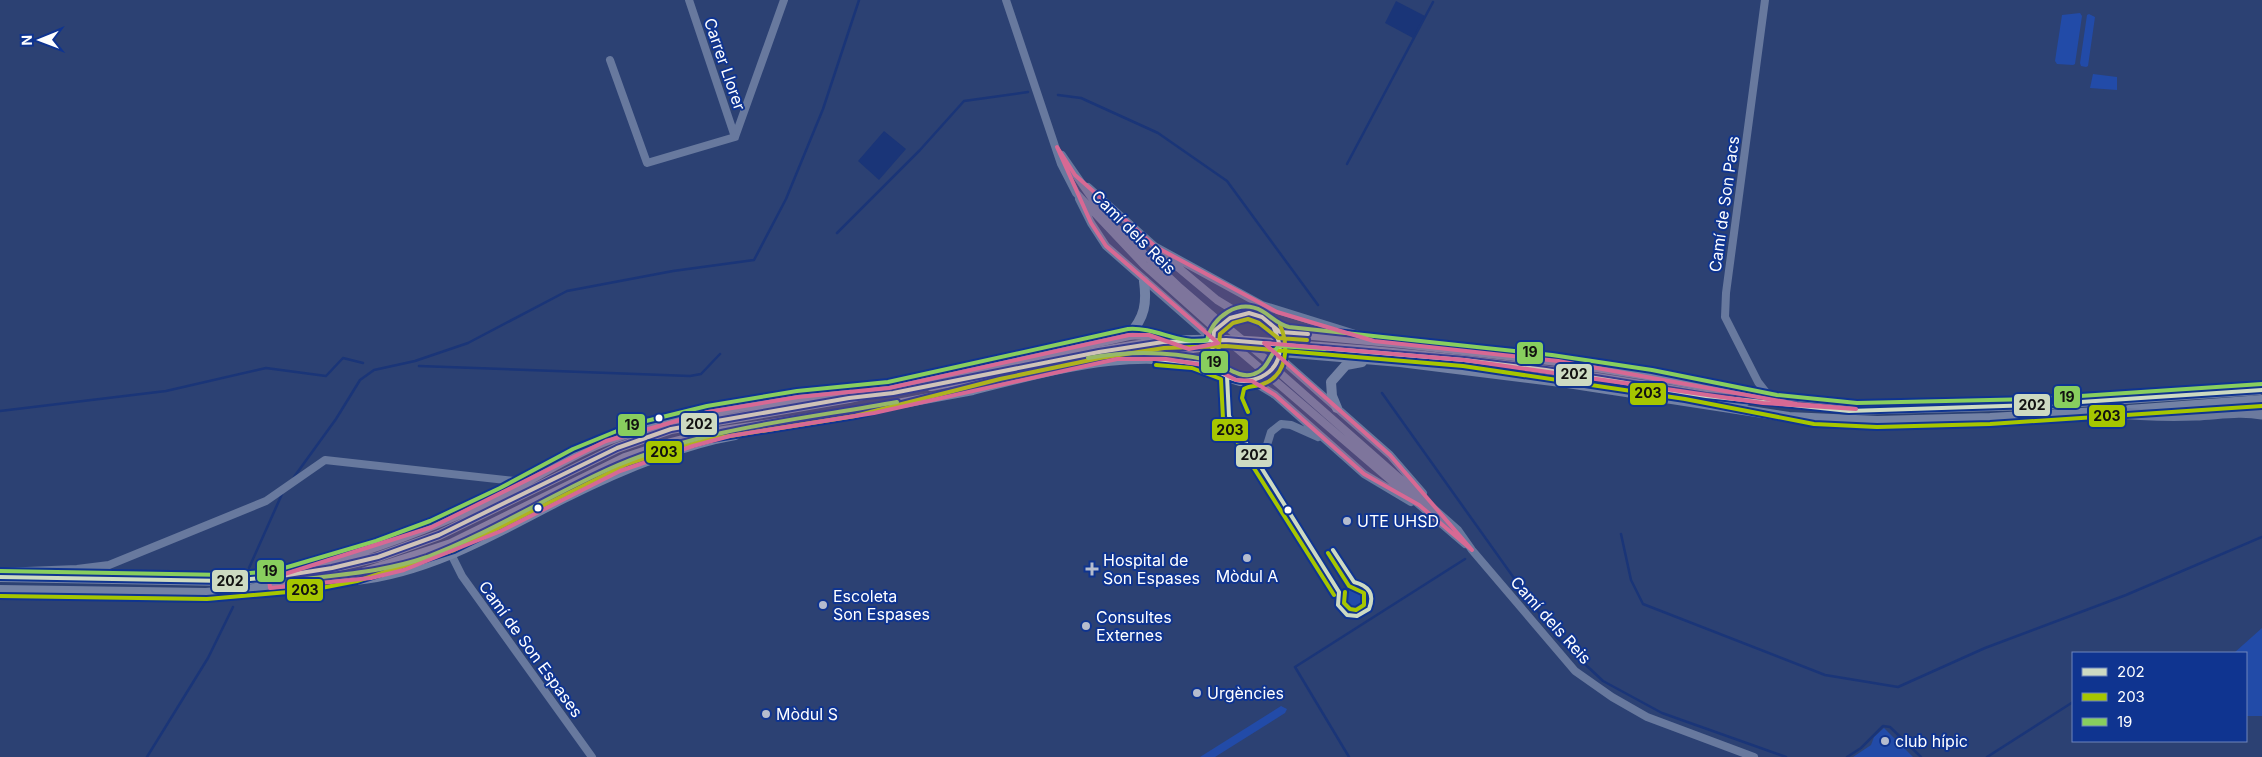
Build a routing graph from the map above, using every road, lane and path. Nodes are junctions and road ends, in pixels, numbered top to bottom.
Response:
1 (688, 0) edge
2 (784, 0) edge
3 (1006, 0) edge
4 (1765, 0) edge
5 (610, 60) dead end
6 (735, 137) junction
7 (1056, 147) junction
8 (1074, 175) junction
9 (1076, 193) junction
10 (1156, 247) junction
11 (1144, 281) junction
12 (1240, 314) junction
13 (1228, 328) dead end
14 (1274, 328) junction
15 (1129, 335) junction
16 (1215, 340) junction
17 (1374, 341) junction
18 (1280, 354) junction
19 (1267, 360) dead end
20 (1400, 362) junction
21 (1261, 369) dead end
22 (1220, 370) junction
23 (999, 373) junction
24 (1280, 373) dead end
25 (1274, 380) dead end
26 (1252, 381) junction
27 (889, 388) junction
28 (2258, 389) edge
29 (973, 390) junction
30 (1706, 396) junction
31 (849, 398) junction
32 (1772, 400) junction
33 (2262, 400) edge
34 (1337, 408) junction
35 (1856, 409) junction
36 (854, 410) junction
37 (2107, 412) junction
38 (2262, 414) edge
39 (1814, 418) junction
40 (1267, 444) dead end
41 (1330, 444) junction
42 (523, 482) junction
43 (1429, 503) junction
44 (1419, 505) junction
45 (1472, 550) junction
46 (451, 554) junction
47 (0, 572) edge
48 (275, 577) junction
49 (0, 578) edge
50 (310, 584) junction
51 (0, 590) edge
52 (592, 757) edge
53 (1754, 757) edge

1 - 6 street, Carrer Llorer
2 - 6 street
3 - 7 street, Camí dels Reis
4 - 32 street, Camí de Son Pacs
5 - 6 street
7 - 8 street, Camí dels Reis
7 - 9 street, Camí dels Reis
8 - 9 street, Camí dels Reis
8 - 10 street
9 - 11 street
10 - 12 street
10 - 17 street
11 - 15 main road
11 - 16 street
12 - 14 main road
12 - 16 main road, bridge
13 - 19 street
14 - 17 main road
14 - 18 main road
15 - 16 main road
15 - 27 main road
16 - 21 street
16 - 22 main road
17 - 32 main road
18 - 20 main road
18 - 26 main road, bridge
18 - 34 street
20 - 34 main road
20 - 39 main road
22 - 26 main road
22 - 29 main road
23 - 30 main road, bridge
23 - 31 main road
23 - 36 main road
24 - 43 street, Camí dels Reis
25 - 44 street, Camí dels Reis
26 - 41 street
27 - 31 main road
27 - 42 main road
28 - 35 main road
29 - 36 main road
29 - 46 main road
30 - 35 main road
30 - 39 main road
31 - 48 main road
32 - 35 main road
33 - 37 main road
34 - 43 street
36 - 50 main road
37 - 38 highway
37 - 39 main road
40 - 41 street
41 - 44 street
42 - 47 street
42 - 48 main road
43 - 45 street, Camí dels Reis
44 - 45 street, Camí dels Reis
45 - 53 street, Camí dels Reis
46 - 50 main road
46 - 52 street, Camí de Son Espases
48 - 49 main road
50 - 51 main road

